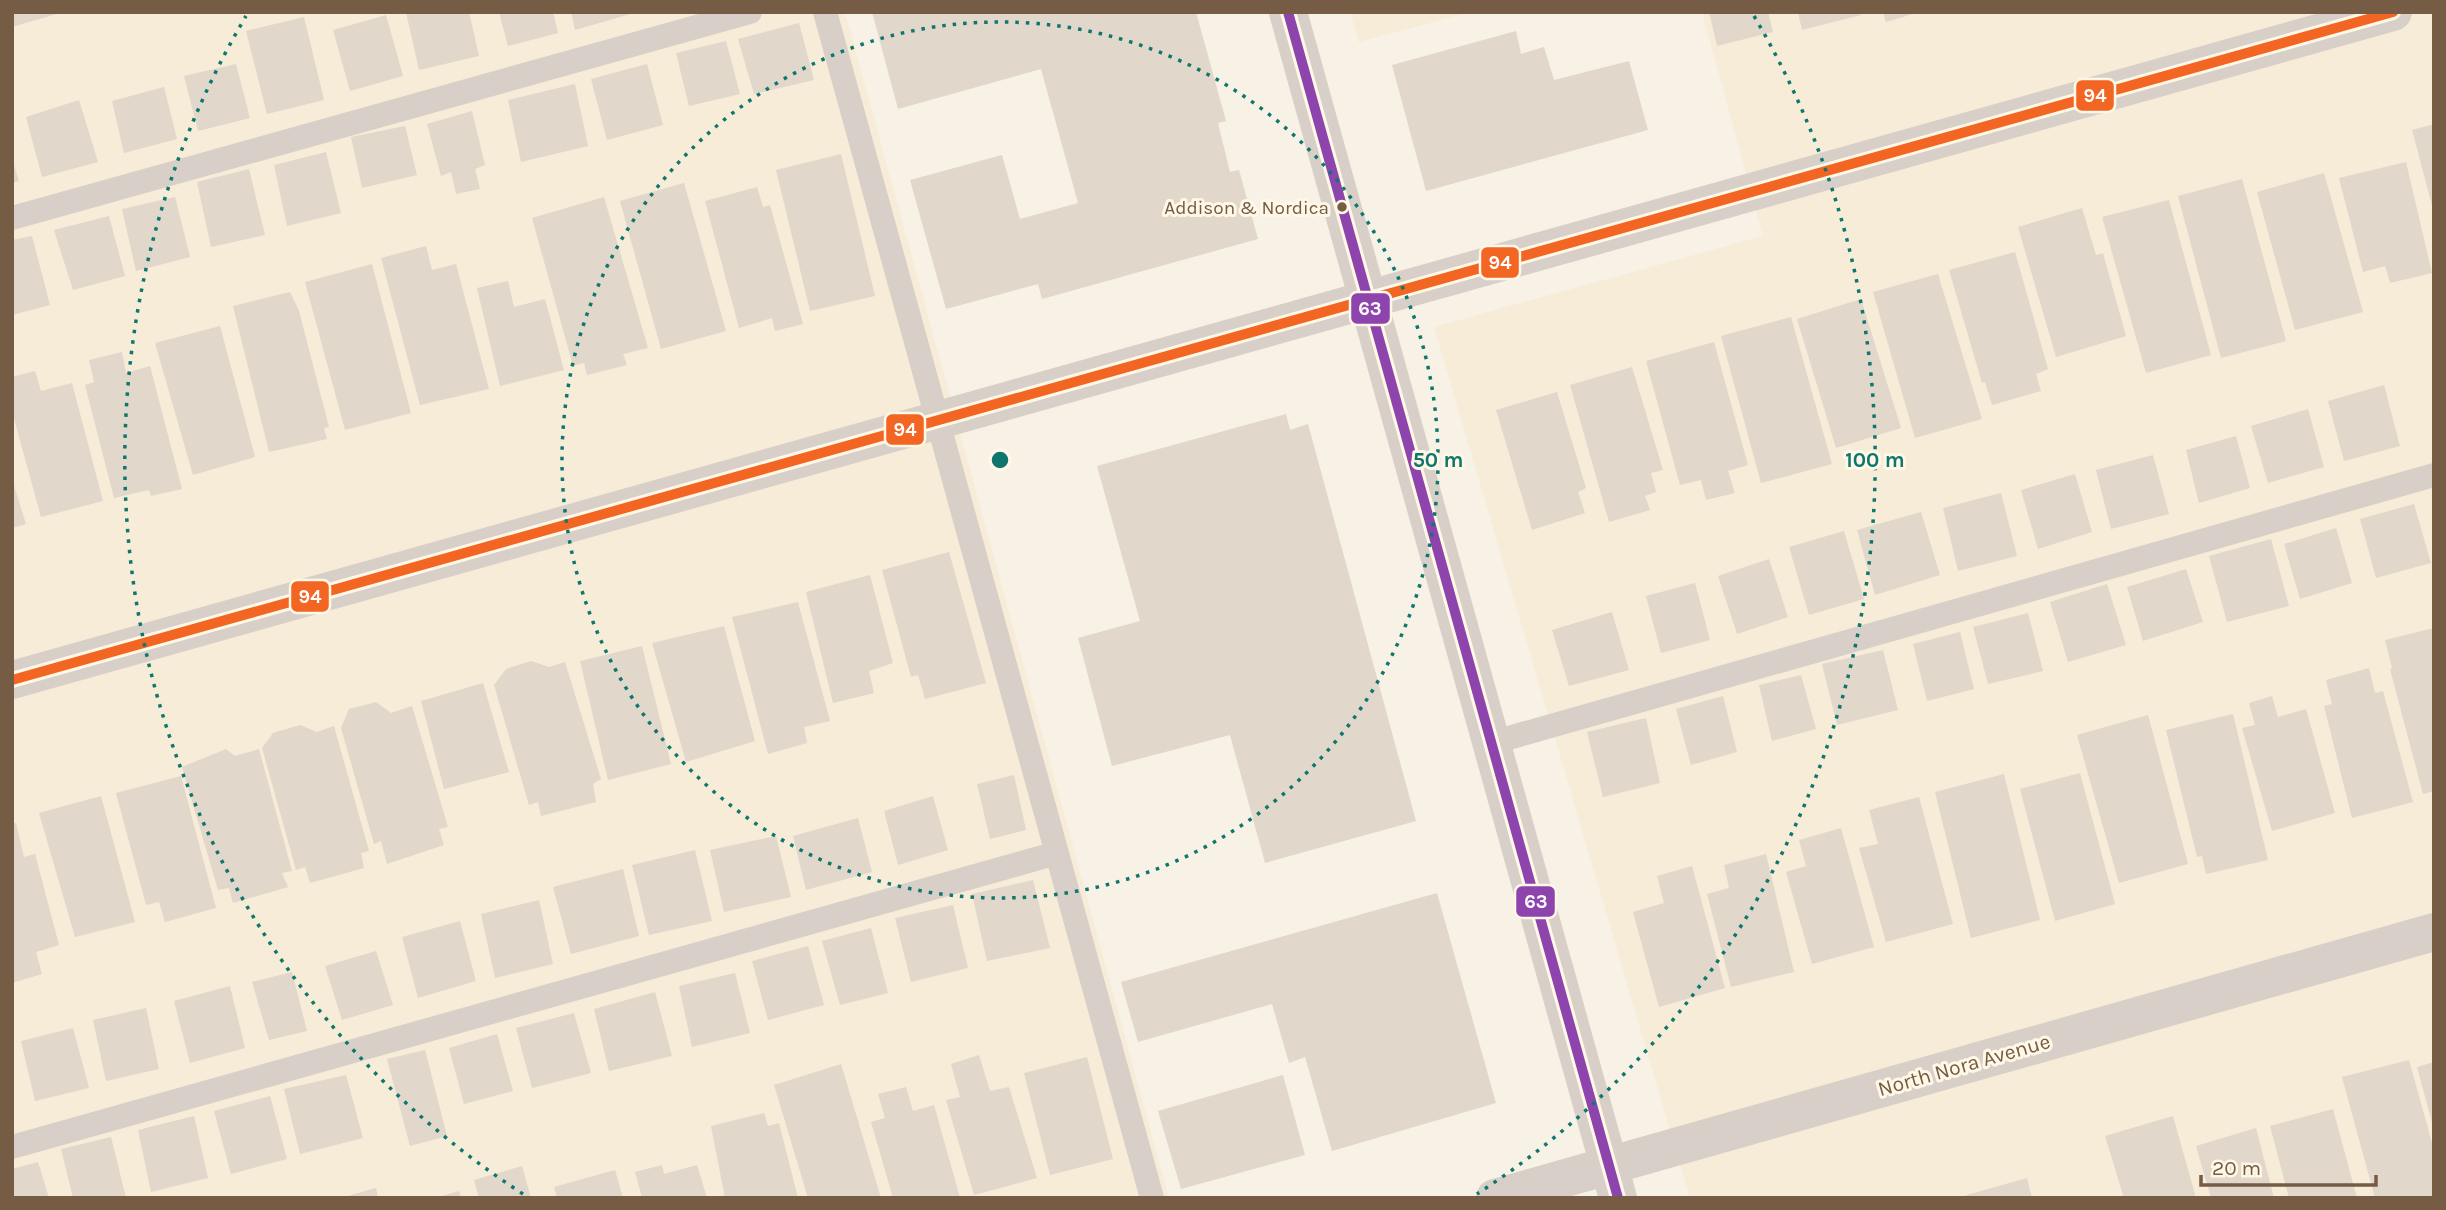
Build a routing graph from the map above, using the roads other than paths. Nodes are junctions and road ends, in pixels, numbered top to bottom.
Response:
1 (750, 12) edge
2 (825, 12) edge
3 (1288, 12) edge
4 (2393, 12) edge
5 (12, 218) edge
6 (1368, 300) junction
7 (937, 421) junction
8 (2434, 475) edge
9 (12, 680) edge
10 (1492, 743) junction
11 (1057, 853) junction
12 (2434, 932) edge
13 (12, 1147) edge
14 (1613, 1182) edge
15 (1152, 1198) edge
16 (1495, 1198) edge

1 - 5 lane
2 - 7 lane
3 - 6 street
4 - 6 street
6 - 7 street
6 - 10 street
7 - 9 street
7 - 11 lane
8 - 10 lane
10 - 14 street
11 - 13 lane
11 - 15 lane
12 - 14 street, North Nora Avenue
14 - 16 street, North Nora Avenue

